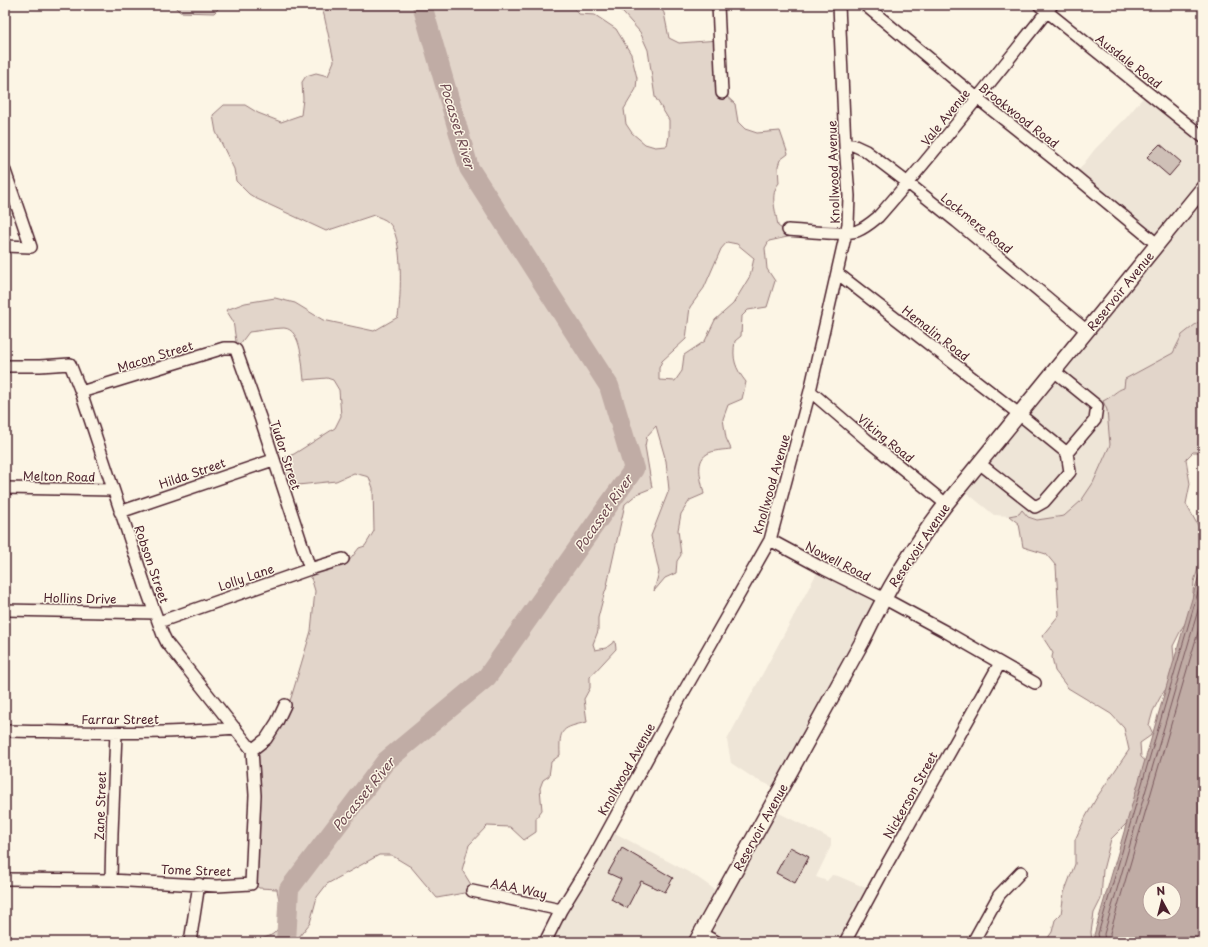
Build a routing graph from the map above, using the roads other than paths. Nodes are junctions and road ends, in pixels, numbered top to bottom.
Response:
1 (718, 5) edge
2 (839, 5) edge
3 (865, 5) edge
4 (1046, 7) edge
5 (722, 92) dead end
6 (977, 98) junction
7 (1203, 137) edge
8 (845, 145) junction
9 (5, 171) edge
10 (908, 183) junction
11 (1203, 188) edge
12 (788, 230) dead end
13 (843, 232) junction
14 (1157, 244) junction
15 (5, 246) edge
16 (837, 273) junction
17 (1087, 331) junction
18 (236, 350) joint
19 (5, 366) edge
20 (1054, 371) junction
21 (810, 391) junction
22 (81, 392) junction
23 (1019, 414) junction
24 (1067, 454) junction
25 (273, 460) junction
26 (979, 463) junction
27 (5, 488) edge
28 (113, 490) junction
29 (946, 504) junction
30 (120, 512) junction
31 (770, 540) junction
32 (343, 559) dead end
33 (310, 569) junction
34 (884, 599) junction
35 (5, 610) edge
36 (157, 617) junction
37 (1000, 663) junction
38 (1035, 683) dead end
39 (284, 705) dead end
40 (235, 728) junction
41 (5, 731) edge
42 (116, 733) junction
43 (252, 750) junction
44 (1021, 872) dead end
45 (5, 879) edge
46 (111, 880) junction
47 (199, 884) junction
48 (472, 891) dead end
49 (561, 910) junction
50 (698, 938) edge
51 (190, 942) edge
52 (545, 942) edge
53 (717, 942) edge
54 (845, 942) edge
55 (973, 942) edge

1 - 5 street
2 - 8 street, Knollwood Avenue
3 - 6 street, Brookwood Road
4 - 6 street, Vale Avenue
4 - 7 street, Ausdale Road
6 - 10 street, Vale Avenue
6 - 14 street, Brookwood Road
8 - 10 street, Lockmere Road
8 - 13 street, Knollwood Avenue
9 - 15 street
10 - 13 street, Vale Avenue
10 - 17 street, Lockmere Road
11 - 14 main road, Reservoir Avenue
12 - 13 street, Vale Avenue
13 - 16 street, Knollwood Avenue
14 - 17 main road, Reservoir Avenue
16 - 21 street, Knollwood Avenue
16 - 23 street, Hemalin Road
17 - 20 main road, Reservoir Avenue
18 - 22 street, Macon Street
18 - 25 street, Tudor Street
19 - 22 street, Robson Street
20 - 23 main road, Reservoir Avenue
20 - 24 street
21 - 29 street, Viking Road
21 - 31 street, Knollwood Avenue
22 - 28 street, Robson Street
23 - 24 street, Hemalin Road
23 - 26 main road, Reservoir Avenue
24 - 26 street
25 - 30 street, Hilda Street
25 - 33 street, Tudor Street
26 - 29 main road, Reservoir Avenue
27 - 28 street, Melton Road
28 - 30 street, Robson Street
29 - 34 main road, Reservoir Avenue
30 - 36 street, Robson Street
31 - 34 street, Nowell Road
31 - 49 street, Knollwood Avenue
32 - 33 street, Lolly Lane
33 - 36 street, Lolly Lane
34 - 37 street, Nowell Road
34 - 50 main road, Reservoir Avenue
35 - 36 street, Hollins Drive
36 - 40 street, Robson Street
37 - 38 street, Nowell Road
37 - 54 street, Nickerson Street
39 - 43 street
40 - 42 street, Farrar Street
40 - 43 street, Robson Street
41 - 42 street, Farrar Street
42 - 46 street, Zane Street
43 - 47 street, Tome Street
44 - 55 street
45 - 46 street, Tome Street
46 - 47 street, Tome Street
47 - 51 street
48 - 49 street, AAA Way
49 - 52 street, Knollwood Avenue
50 - 53 street

